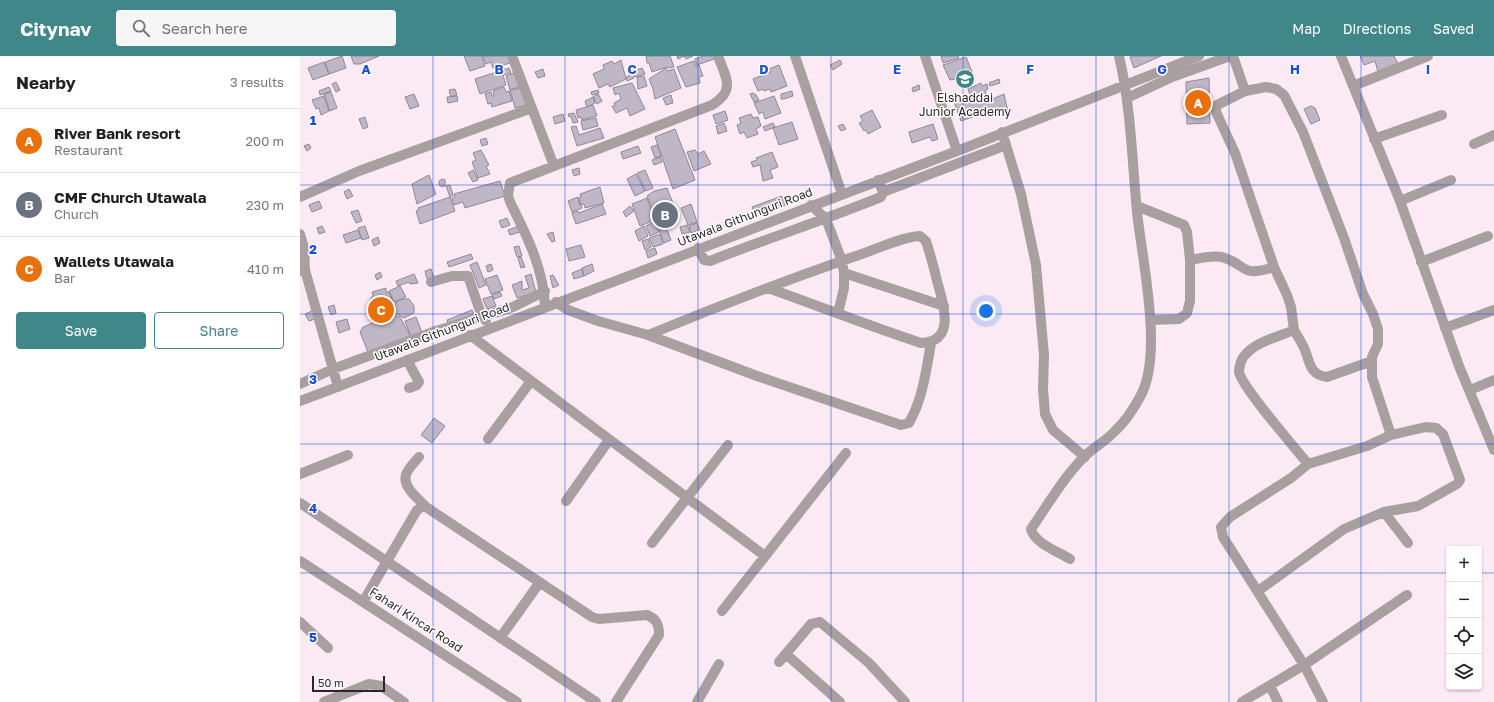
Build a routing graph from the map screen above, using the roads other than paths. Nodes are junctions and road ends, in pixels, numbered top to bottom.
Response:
1 (512, 56) edge
2 (718, 56) edge
3 (795, 56) edge
4 (925, 56) edge
5 (1119, 56) edge
6 (1198, 56) edge
7 (1231, 56) edge
8 (1341, 56) edge
9 (1428, 56) edge
10 (1126, 84) junction
11 (1353, 86) junction
12 (1245, 91) junction
13 (1127, 98) junction
14 (532, 108) junction
15 (1442, 116) dead end
16 (1002, 132) junction
17 (1494, 135) edge
18 (1374, 139) junction
19 (1474, 144) dead end
20 (1006, 145) junction
21 (957, 150) junction
22 (554, 166) junction
23 (878, 180) junction
24 (1451, 180) dead end
25 (883, 192) junction
26 (842, 194) junction
27 (300, 197) edge
28 (1400, 201) junction
29 (811, 205) junction
30 (1137, 206) junction
31 (826, 219) junction
32 (759, 225) junction
33 (300, 234) edge
34 (1488, 236) dead end
35 (764, 239) junction
36 (698, 248) junction
37 (1190, 260) junction
38 (842, 261) junction
39 (1421, 262) junction
40 (1274, 266) junction
41 (302, 270) edge
42 (844, 273) junction
43 (431, 282) dead end
44 (768, 288) junction
45 (545, 291) junction
46 (556, 302) junction
47 (944, 306) junction
48 (512, 307) junction
49 (545, 307) junction
50 (1494, 310) edge
51 (838, 313) junction
52 (482, 317) junction
53 (516, 318) junction
54 (1150, 320) junction
55 (491, 327) junction
56 (1445, 328) junction
57 (1294, 330) junction
58 (436, 331) junction
59 (470, 335) junction
60 (648, 335) junction
61 (931, 343) junction
62 (441, 346) junction
63 (407, 360) junction
64 (1372, 360) junction
65 (332, 369) junction
66 (1494, 380) edge
67 (531, 381) junction
68 (300, 384) edge
69 (338, 386) junction
70 (409, 388) dead end
71 (1470, 390) junction
72 (300, 401) edge
73 (1391, 435) junction
74 (488, 439) dead end
75 (609, 440) junction
76 (728, 445) dead end
77 (1494, 448) edge
78 (846, 453) dead end
79 (348, 455) dead end
80 (419, 457) dead end
81 (1084, 457) junction
82 (1308, 464) junction
83 (300, 474) edge
84 (686, 497) junction
85 (566, 501) dead end
86 (300, 503) edge
87 (426, 507) junction
88 (1384, 512) junction
89 (652, 543) dead end
90 (1408, 543) dead end
91 (764, 556) junction
92 (1070, 559) dead end
93 (300, 561) edge
94 (386, 562) junction
95 (540, 582) junction
96 (1258, 591) junction
97 (1407, 595) dead end
98 (363, 602) junction
99 (722, 611) dead end
100 (300, 622) edge
101 (500, 638) junction
102 (328, 648) dead end
103 (718, 664) dead end
104 (1304, 665) junction
105 (1270, 686) junction
106 (324, 702) edge
107 (404, 702) edge
108 (517, 702) edge
109 (596, 702) edge
110 (616, 702) edge
111 (696, 702) edge
112 (840, 702) edge
113 (906, 702) edge
114 (1242, 702) edge
115 (1278, 702) edge
116 (1323, 702) edge

1 - 14 street
2 - 22 street
3 - 26 street
4 - 21 street
5 - 10 street
6 - 10 street, Utawala Githunguri Road
7 - 12 street
7 - 13 street
8 - 11 street
9 - 11 street
10 - 13 street
10 - 16 street, Utawala Githunguri Road
11 - 18 street
12 - 40 street
12 - 64 street
13 - 30 street
14 - 22 street
14 - 27 street
15 - 18 street
16 - 20 street
16 - 21 street, Utawala Githunguri Road
17 - 19 street
18 - 28 street
20 - 25 street
20 - 81 street
21 - 23 street, Utawala Githunguri Road
22 - 45 street
23 - 25 street
23 - 26 street, Utawala Githunguri Road
24 - 28 street
25 - 31 street
26 - 29 street, Utawala Githunguri Road
28 - 39 street
29 - 31 street
29 - 32 street, Utawala Githunguri Road
30 - 37 street
30 - 54 street
31 - 35 street
31 - 38 street
32 - 35 street
32 - 36 street, Utawala Githunguri Road
33 - 41 street
34 - 39 street
35 - 36 street
36 - 46 street, Utawala Githunguri Road
37 - 40 street
37 - 54 street
38 - 42 street
38 - 44 street
38 - 47 street
39 - 56 street
40 - 57 street
41 - 65 street
42 - 47 street
42 - 51 street
43 - 52 street
44 - 51 street
44 - 60 street
45 - 48 street
45 - 49 street
46 - 49 street, Utawala Githunguri Road
46 - 60 street
47 - 61 street
48 - 52 street
48 - 53 street
49 - 53 street, Utawala Githunguri Road
50 - 56 street
51 - 61 street
52 - 55 street
52 - 58 street
53 - 55 street, Utawala Githunguri Road
54 - 81 street
55 - 59 street, Utawala Githunguri Road
56 - 71 street
57 - 64 street
57 - 82 street
58 - 62 street
58 - 65 street
59 - 62 street, Utawala Githunguri Road
59 - 67 street
60 - 61 street
62 - 63 street, Utawala Githunguri Road
63 - 69 street, Utawala Githunguri Road
63 - 70 street
64 - 73 street
65 - 68 street
65 - 69 street
66 - 71 street
67 - 74 street
67 - 75 street
69 - 72 street, Utawala Githunguri Road
71 - 77 street
73 - 82 street
73 - 88 street
75 - 84 street
75 - 85 street
76 - 84 street
78 - 91 street
79 - 83 street
80 - 87 street
81 - 92 street
82 - 96 street
84 - 89 street
84 - 91 street
86 - 94 street
87 - 94 street
87 - 95 street
88 - 90 street
88 - 96 street
91 - 99 street
93 - 98 street, Fahari Kincar Road
94 - 98 street
94 - 101 street
95 - 101 street
95 - 110 street
96 - 104 street
97 - 104 street
98 - 108 street, Fahari Kincar Road
100 - 102 street
101 - 109 street
103 - 111 street
104 - 105 street
104 - 116 street
105 - 114 street
105 - 115 street
106 - 107 street
112 - 113 street

